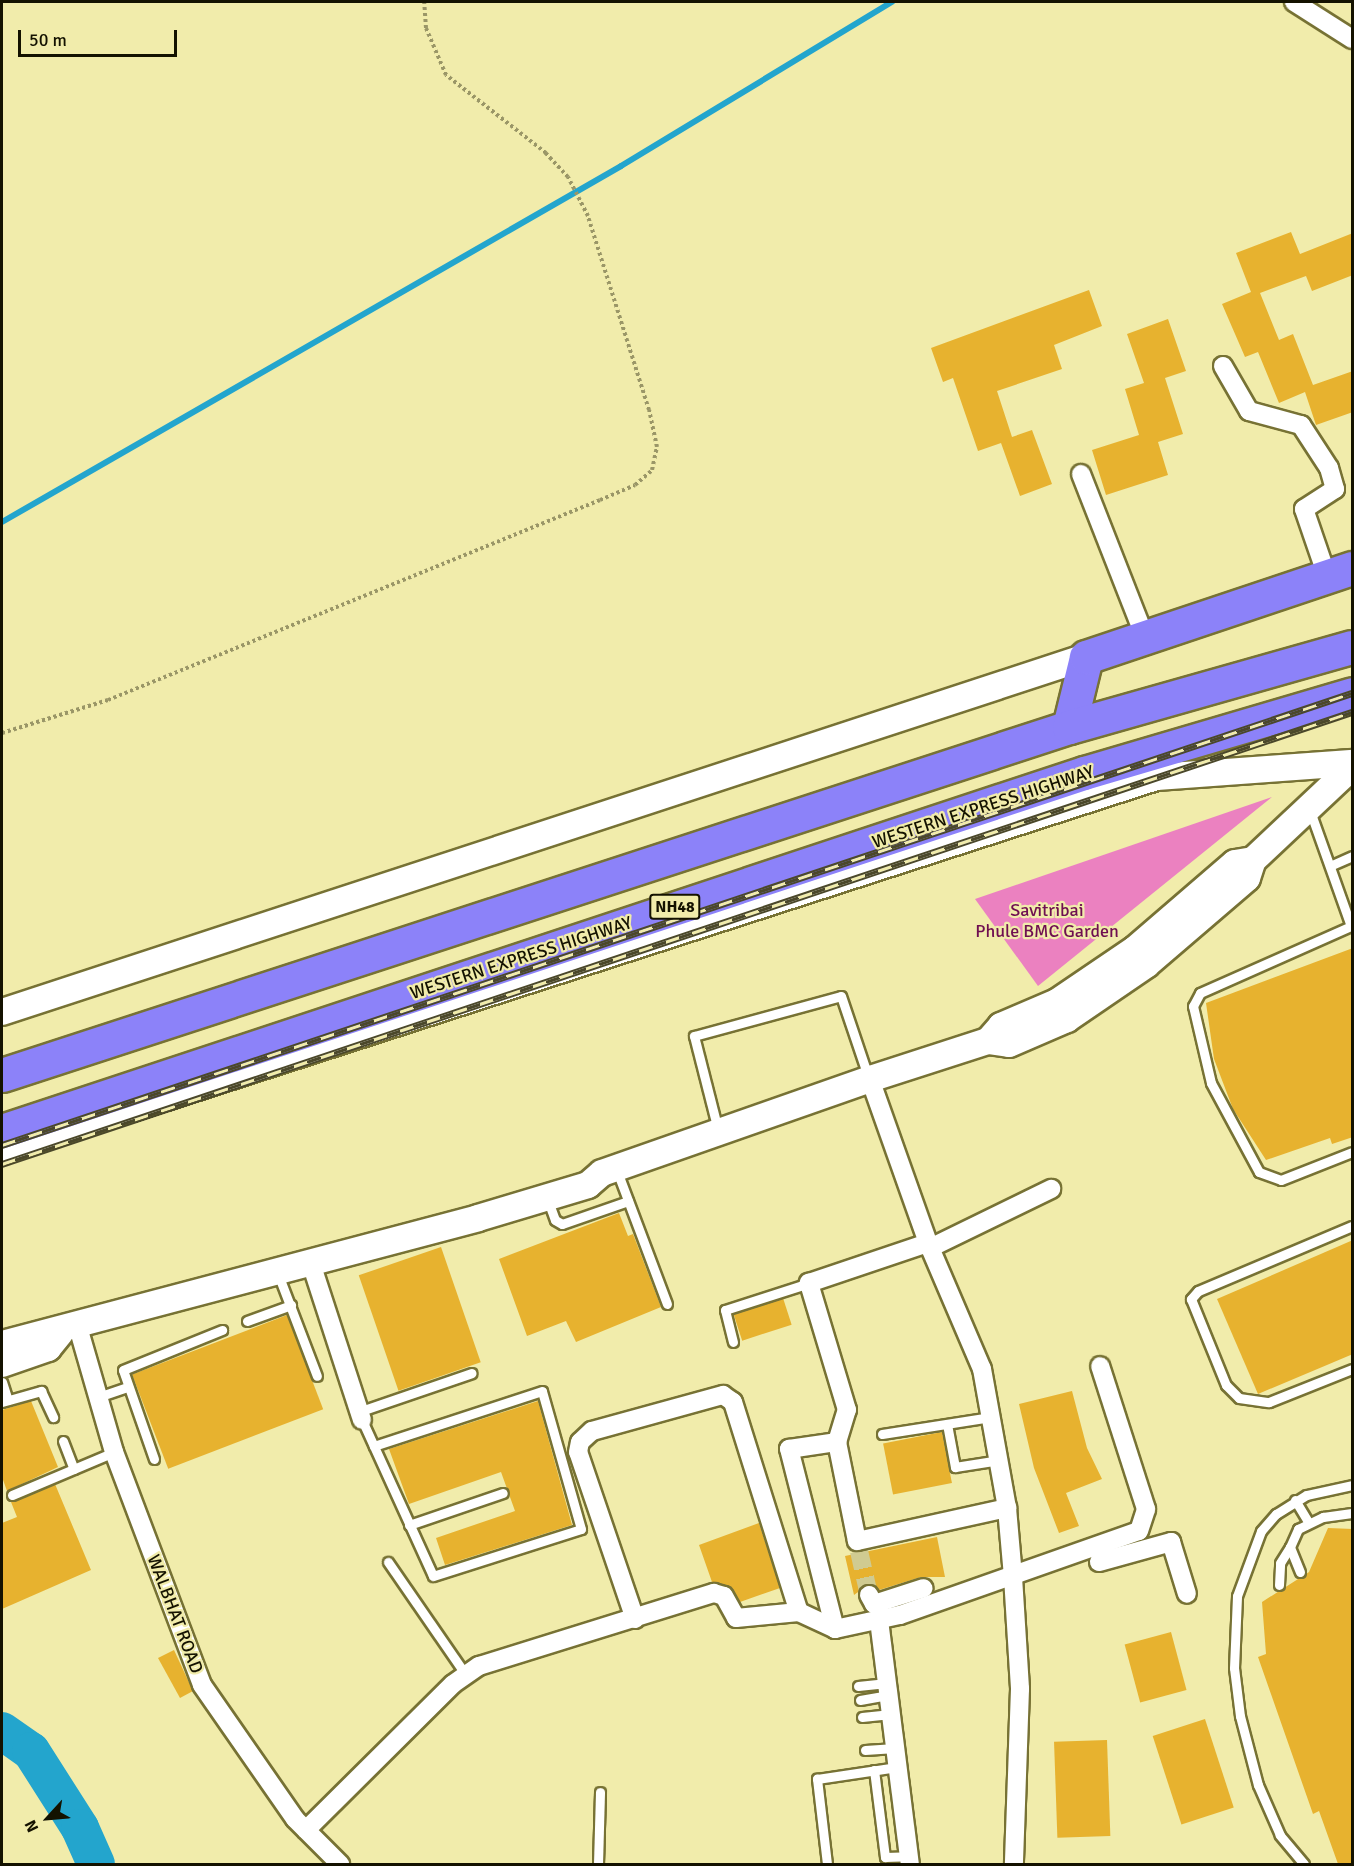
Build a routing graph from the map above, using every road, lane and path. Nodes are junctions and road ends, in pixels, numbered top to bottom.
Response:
1 (424, 2) edge
2 (1294, 2) edge
3 (1353, 39) edge
4 (1223, 366) dead end
5 (1081, 474) dead end
6 (1340, 572) edge
7 (1144, 634) junction
8 (1353, 647) edge
9 (1086, 657) junction
10 (1353, 694) edge
11 (1069, 727) junction
12 (2, 734) edge
13 (1353, 765) edge
14 (1309, 808) junction
15 (1353, 856) edge
16 (1332, 865) junction
17 (2, 1012) edge
18 (2, 1075) edge
19 (870, 1079) junction
20 (2, 1131) edge
21 (719, 1133) junction
22 (2, 1150) edge
23 (1353, 1152) edge
24 (609, 1171) junction
25 (1051, 1189) dead end
26 (547, 1197) junction
27 (628, 1201) junction
28 (1353, 1226) edge
29 (414, 1228) junction
30 (929, 1246) junction
31 (310, 1260) junction
32 (276, 1271) junction
33 (809, 1283) junction
34 (667, 1304) dead end
35 (291, 1305) junction
36 (247, 1321) dead end
37 (69, 1330) junction
38 (222, 1330) dead end
39 (733, 1342) dead end
40 (2, 1344) edge
41 (2, 1364) edge
42 (1100, 1366) dead end
43 (1353, 1369) edge
44 (472, 1373) dead end
45 (317, 1376) dead end
46 (2, 1382) edge
47 (127, 1387) junction
48 (98, 1398) junction
49 (5, 1401) edge
50 (360, 1416) junction
51 (53, 1417) dead end
52 (991, 1417) junction
53 (947, 1424) junction
54 (882, 1434) dead end
55 (63, 1441) dead end
56 (837, 1442) junction
57 (374, 1446) junction
58 (114, 1452) junction
59 (154, 1460) dead end
60 (999, 1460) junction
61 (74, 1469) junction
62 (1353, 1485) edge
63 (503, 1492) dead end
64 (12, 1495) dead end
65 (1294, 1500) junction
66 (1007, 1509) junction
67 (1353, 1513) edge
68 (1308, 1522) junction
69 (410, 1525) junction
70 (1290, 1547) junction
71 (1123, 1548) junction
72 (388, 1562) dead end
73 (1099, 1562) dead end
74 (1300, 1572) dead end
75 (1013, 1577) junction
76 (1279, 1585) dead end
77 (924, 1588) dead end
78 (1187, 1594) dead end
79 (869, 1595) dead end
80 (898, 1606) junction
81 (799, 1612) junction
82 (635, 1619) junction
83 (879, 1620) junction
84 (835, 1629) junction
85 (466, 1675) junction
86 (858, 1686) dead end
87 (887, 1689) junction
88 (860, 1700) dead end
89 (891, 1714) junction
90 (861, 1717) dead end
91 (895, 1748) junction
92 (865, 1750) dead end
93 (897, 1767) junction
94 (874, 1770) junction
95 (600, 1792) dead end
96 (306, 1830) junction
97 (909, 1860) edge
98 (340, 1864) edge
99 (598, 1864) edge
100 (827, 1864) edge
101 (1014, 1864) edge
102 (1304, 1864) edge

1 - 12 path
2 - 3 street
4 - 6 street
5 - 7 street
6 - 7 highway
7 - 9 highway
8 - 11 highway
9 - 11 highway
9 - 17 main road
10 - 20 highway, WESTERN EXPRESS HIGHWAY / NH48
11 - 18 highway
13 - 14 main road
13 - 22 main road
14 - 16 lane
14 - 19 main road
15 - 16 lane
16 - 23 lane
19 - 21 main road
19 - 21 lane
19 - 30 street
21 - 24 main road
24 - 26 main road
24 - 27 lane
24 - 29 main road
25 - 30 street
26 - 27 lane
26 - 29 main road
27 - 34 lane
28 - 43 lane
29 - 31 main road
30 - 33 street
30 - 52 street
31 - 32 main road
31 - 50 street
32 - 35 lane
32 - 37 main road
33 - 39 lane
33 - 56 street
35 - 36 lane
35 - 45 lane
37 - 40 main road
37 - 41 main road
37 - 48 street, WALBHAT ROAD
38 - 47 lane
42 - 71 street
44 - 50 lane
46 - 49 lane
47 - 48 lane
47 - 59 lane
48 - 58 street, WALBHAT ROAD
49 - 51 lane
50 - 57 lane
52 - 53 lane
52 - 60 street
53 - 54 lane
53 - 60 lane
55 - 61 lane
56 - 66 street
56 - 84 street
57 - 69 lane
57 - 69 lane
58 - 61 lane
58 - 96 street, WALBHAT ROAD
60 - 66 street
61 - 64 lane
62 - 65 lane
63 - 69 lane
65 - 68 lane
65 - 102 lane
66 - 75 street
67 - 68 lane
68 - 70 lane
70 - 74 lane
70 - 76 lane
71 - 73 street
71 - 75 street
71 - 78 street
72 - 85 lane
75 - 80 street
75 - 101 street
77 - 80 street
79 - 80 street
80 - 83 street
81 - 82 street
81 - 82 street
81 - 84 street
82 - 85 street
83 - 84 street
83 - 87 street
85 - 96 street
86 - 87 lane
87 - 88 lane
87 - 89 street
89 - 90 lane
89 - 91 street
91 - 92 lane
91 - 93 street
93 - 94 lane
93 - 97 street
94 - 97 lane
94 - 100 lane
95 - 99 lane
96 - 98 street, WALBHAT ROAD

